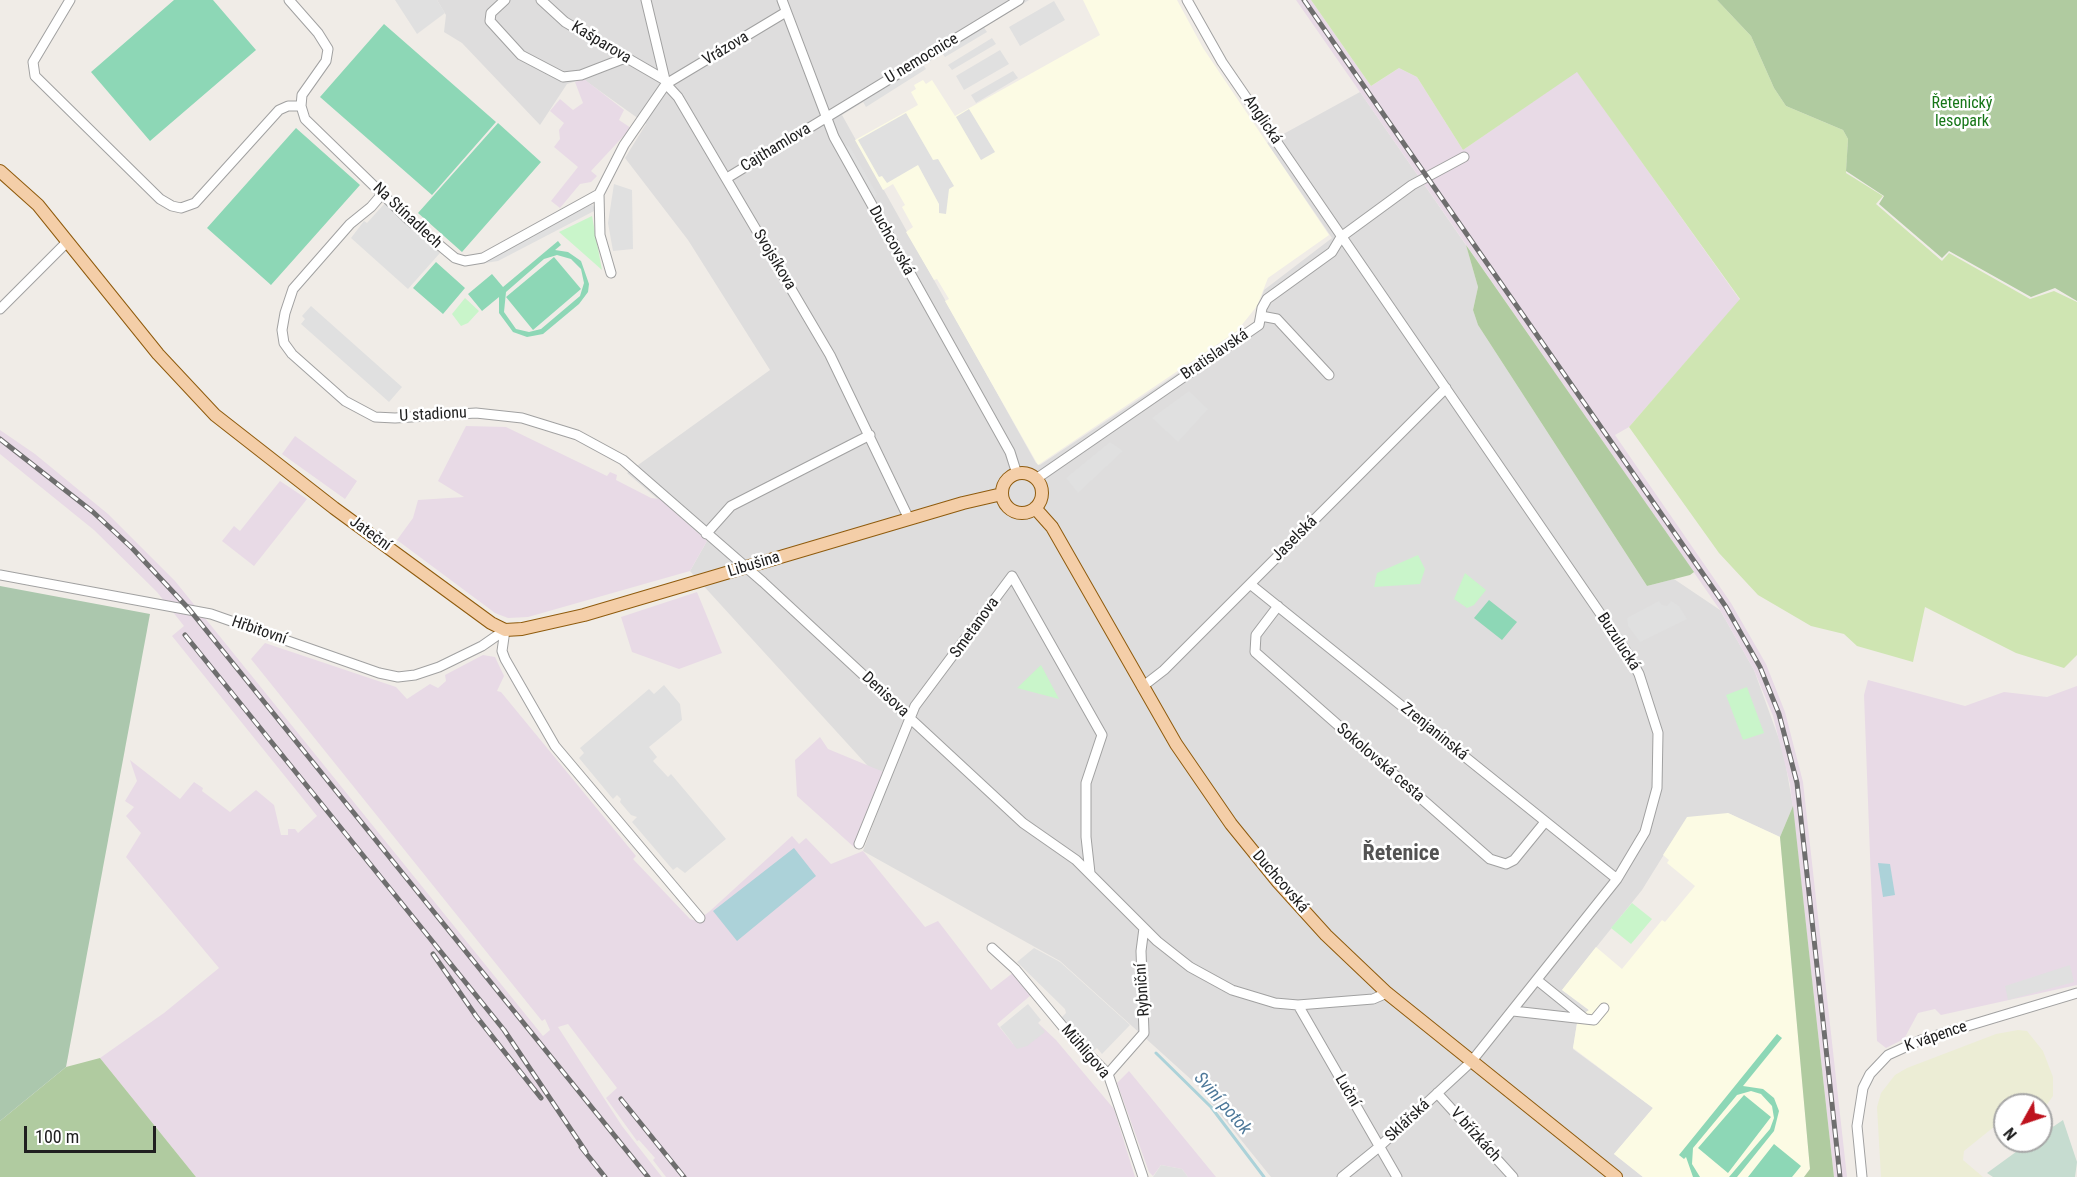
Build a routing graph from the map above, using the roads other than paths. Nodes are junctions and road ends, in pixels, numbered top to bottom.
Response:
1 (70, 0) edge
2 (289, 0) edge
3 (505, 0) edge
4 (541, 0) edge
5 (646, 0) edge
6 (782, 0) edge
7 (1019, 0) edge
8 (1187, 0) edge
9 (786, 12) junction
10 (625, 58) junction
11 (666, 82) junction
12 (301, 106) junction
13 (825, 118) junction
14 (1464, 157) dead end
15 (0, 171) edge
16 (727, 178) junction
17 (383, 193) junction
18 (599, 194) junction
19 (1341, 237) junction
20 (68, 242) junction
21 (611, 273) dead end
22 (0, 309) edge
23 (1261, 316) junction
24 (1329, 375) dead end
25 (1446, 388) junction
26 (870, 435) junction
27 (1017, 474) junction
28 (1035, 479) junction
29 (1002, 494) junction
30 (1035, 508) junction
31 (909, 519) junction
32 (706, 534) junction
33 (747, 568) junction
34 (0, 575) edge
35 (1250, 584) junction
36 (1278, 606) junction
37 (505, 630) junction
38 (1142, 687) junction
39 (910, 718) junction
40 (1545, 822) junction
41 (860, 844) dead end
42 (1090, 873) junction
43 (1617, 879) junction
44 (700, 918) dead end
45 (1144, 928) junction
46 (992, 948) dead end
47 (1538, 980) junction
48 (1387, 993) junction
49 (2077, 993) edge
50 (1298, 1005) junction
51 (1604, 1008) dead end
52 (1512, 1011) junction
53 (1586, 1019) junction
54 (1471, 1062) junction
55 (1108, 1074) junction
56 (1437, 1094) junction
57 (1379, 1147) junction
58 (1143, 1177) edge
59 (1342, 1177) edge
60 (1397, 1177) edge
61 (1513, 1177) edge
62 (1616, 1177) edge
63 (1862, 1177) edge

1 - 12 street
2 - 12 street
3 - 10 street
4 - 10 street, Kašparova
5 - 11 street, Svojsíkova
6 - 9 street, Duchcovská
7 - 13 street, U nemocnice
8 - 19 street, Anglická
9 - 11 street, Vrázova
9 - 13 street, Duchcovská
10 - 11 street, Kašparova
11 - 16 street, Svojsíkova
11 - 18 street
12 - 17 street, Na Stínadlech
13 - 16 street, Cajthamlova
13 - 27 street, Duchcovská
14 - 19 street, Bratislavská
15 - 20 main road, Jateční
16 - 26 street, Svojsíkova
17 - 18 street, Na Stínadlech
17 - 32 street, U stadionu
18 - 21 street
19 - 23 street, Bratislavská
19 - 25 street, Buzulucká
20 - 22 street
20 - 37 main road, Jateční
23 - 24 street
23 - 28 street, Bratislavská
25 - 35 street, Jaselská
25 - 43 street, Buzulucká
26 - 31 street, Svojsíkova
26 - 32 street
27 - 28 main road
27 - 29 main road
28 - 30 main road
29 - 30 main road
29 - 31 main road, Libušina
30 - 38 main road, Duchcovská
31 - 33 main road, Libušina
32 - 33 street, U stadionu
33 - 37 main road, Libušina
33 - 39 street, Denisova
34 - 37 street, Hřbitovní
35 - 36 street, Zrenjaninská
35 - 38 street, Jaselská
36 - 40 street, Zrenjaninská
36 - 40 street, Sokolovská cesta
37 - 44 street
38 - 48 main road, Duchcovská
39 - 41 street, Smetanova
39 - 42 street, Denisova
39 - 42 street, Smetanova
40 - 43 street, Zrenjaninská
42 - 45 street, Denisova
43 - 47 street, Buzulucká
45 - 50 street, Denisova
45 - 55 street, Rybniční
46 - 55 street, Mühligova
47 - 52 street, Buzulucká
47 - 53 street
48 - 50 street, Denisova
48 - 54 main road, Duchcovská
49 - 63 street, K vápence
50 - 57 street, Luční
51 - 53 street
52 - 53 street
52 - 54 street, Buzulucká
54 - 56 street, Sklářská
54 - 62 main road, Duchcovská
55 - 58 street, Mühligova
56 - 57 street, Sklářská
56 - 61 street, V břízkách
57 - 59 street, Sklářská
57 - 60 street, Luční

